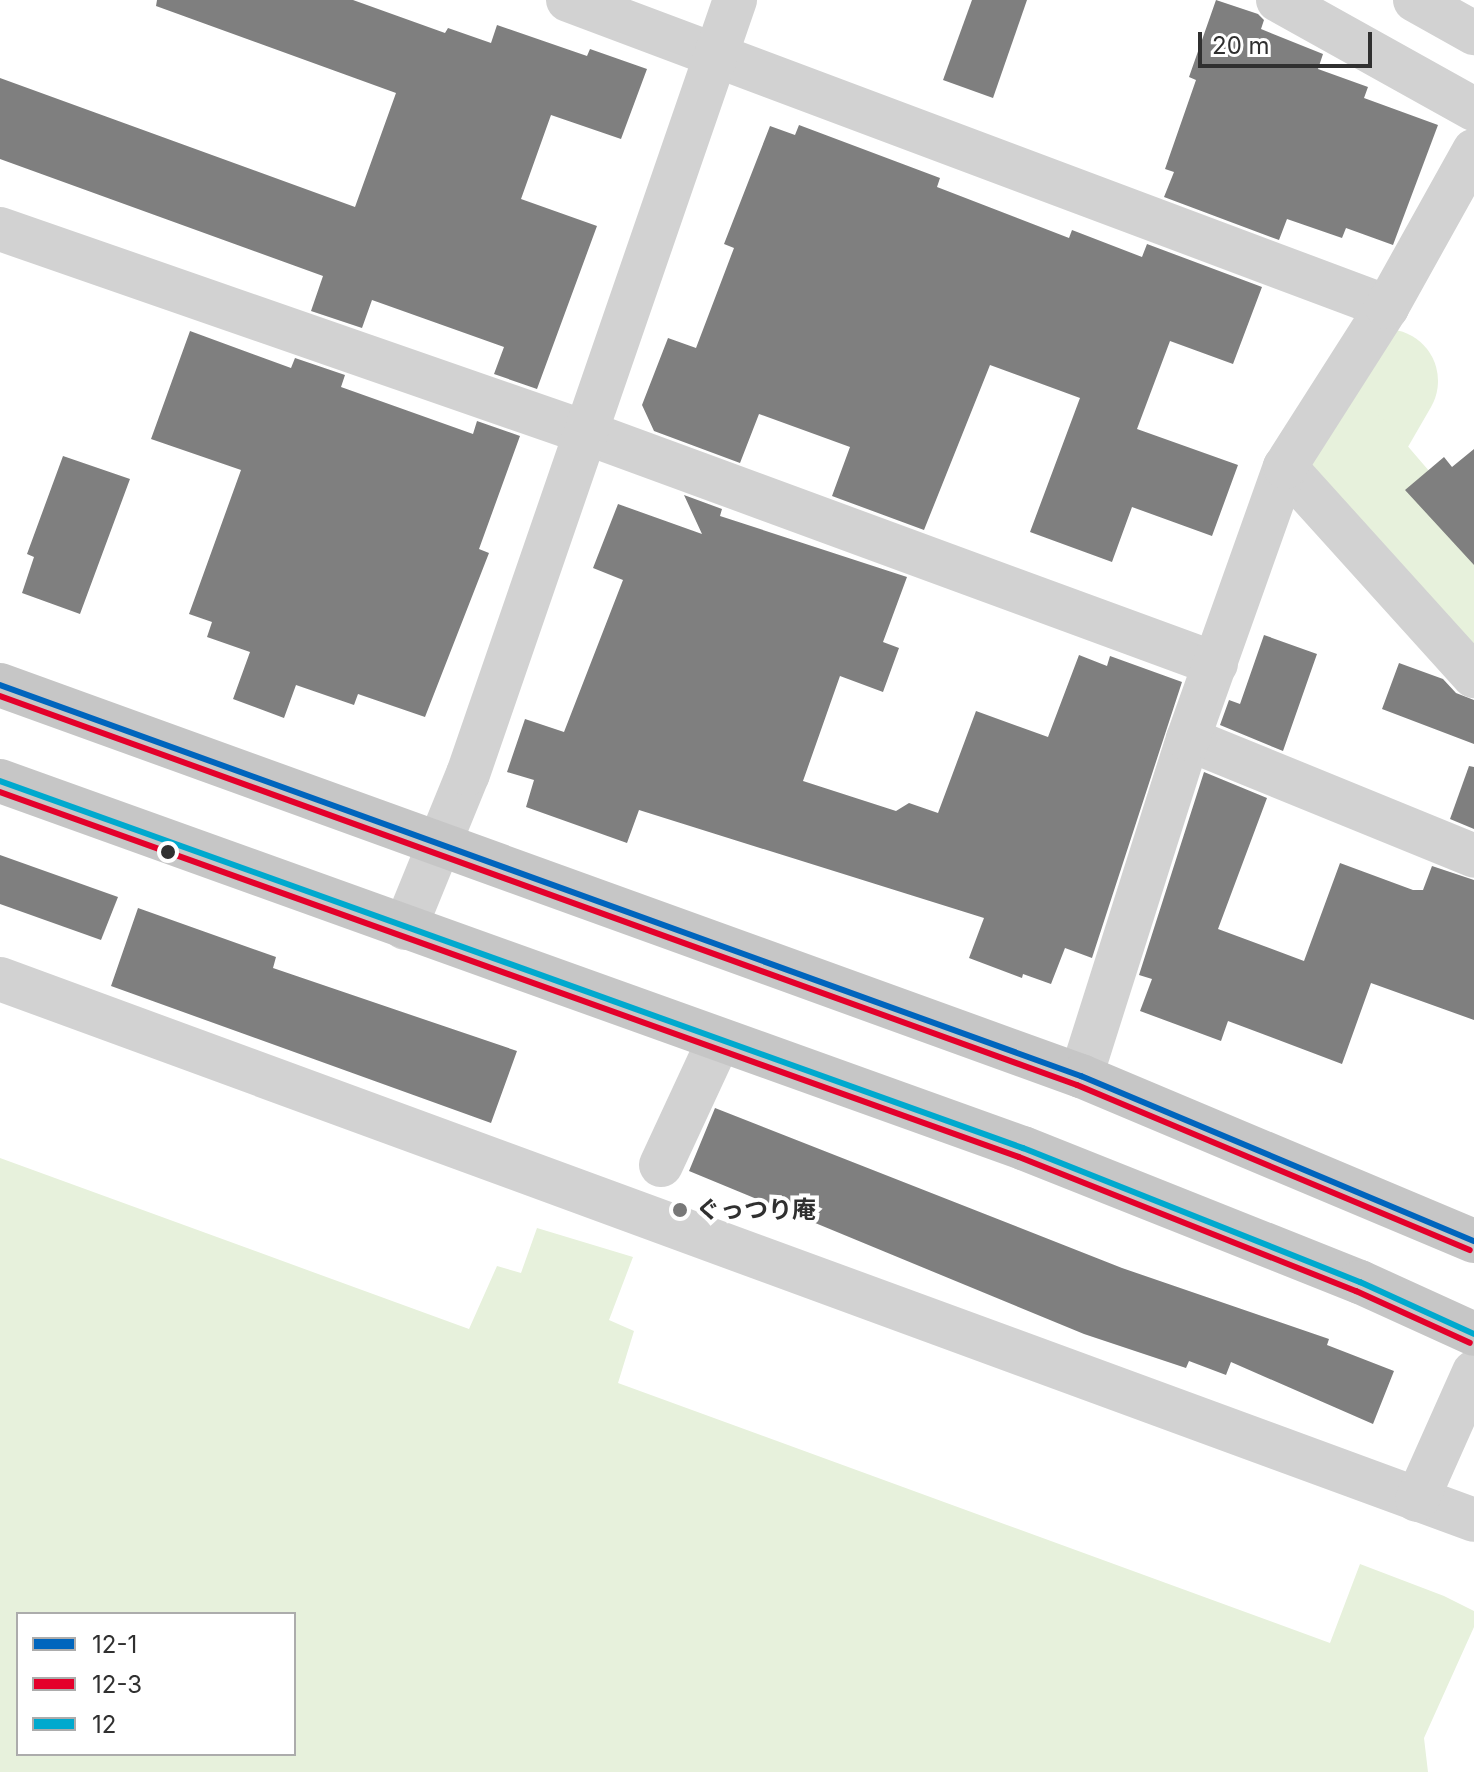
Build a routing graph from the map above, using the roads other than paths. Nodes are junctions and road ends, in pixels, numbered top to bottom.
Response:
1 (568, 0) edge
2 (735, 0) edge
3 (1278, 0) edge
4 (1415, 0) edge
5 (1474, 33) edge
6 (715, 51) junction
7 (1474, 109) edge
8 (1474, 151) edge
9 (0, 229) edge
10 (1387, 307) junction
11 (587, 433) junction
12 (1285, 467) junction
13 (1216, 664) junction
14 (1474, 676) edge
15 (0, 685) edge
16 (1188, 739) junction
17 (0, 781) edge
18 (439, 844) junction
19 (1474, 856) edge
20 (405, 928) junction
21 (0, 979) edge
22 (719, 1040) junction
23 (1081, 1076) junction
24 (661, 1165) dead end
25 (1474, 1241) edge
26 (1474, 1334) edge
27 (1474, 1372) edge
28 (1417, 1500) junction
29 (1474, 1520) edge

1 - 6 street
2 - 6 street
3 - 7 street
4 - 5 street
6 - 10 street
6 - 11 street
8 - 10 street
9 - 11 street
10 - 12 street
11 - 13 street
11 - 18 street
12 - 13 street
12 - 14 street
13 - 16 street
15 - 18 main road
16 - 19 street
16 - 23 street
17 - 20 main road
18 - 20 street
18 - 23 main road
20 - 22 main road
21 - 28 street
22 - 24 street
22 - 26 main road
23 - 25 main road
27 - 28 street
28 - 29 street

